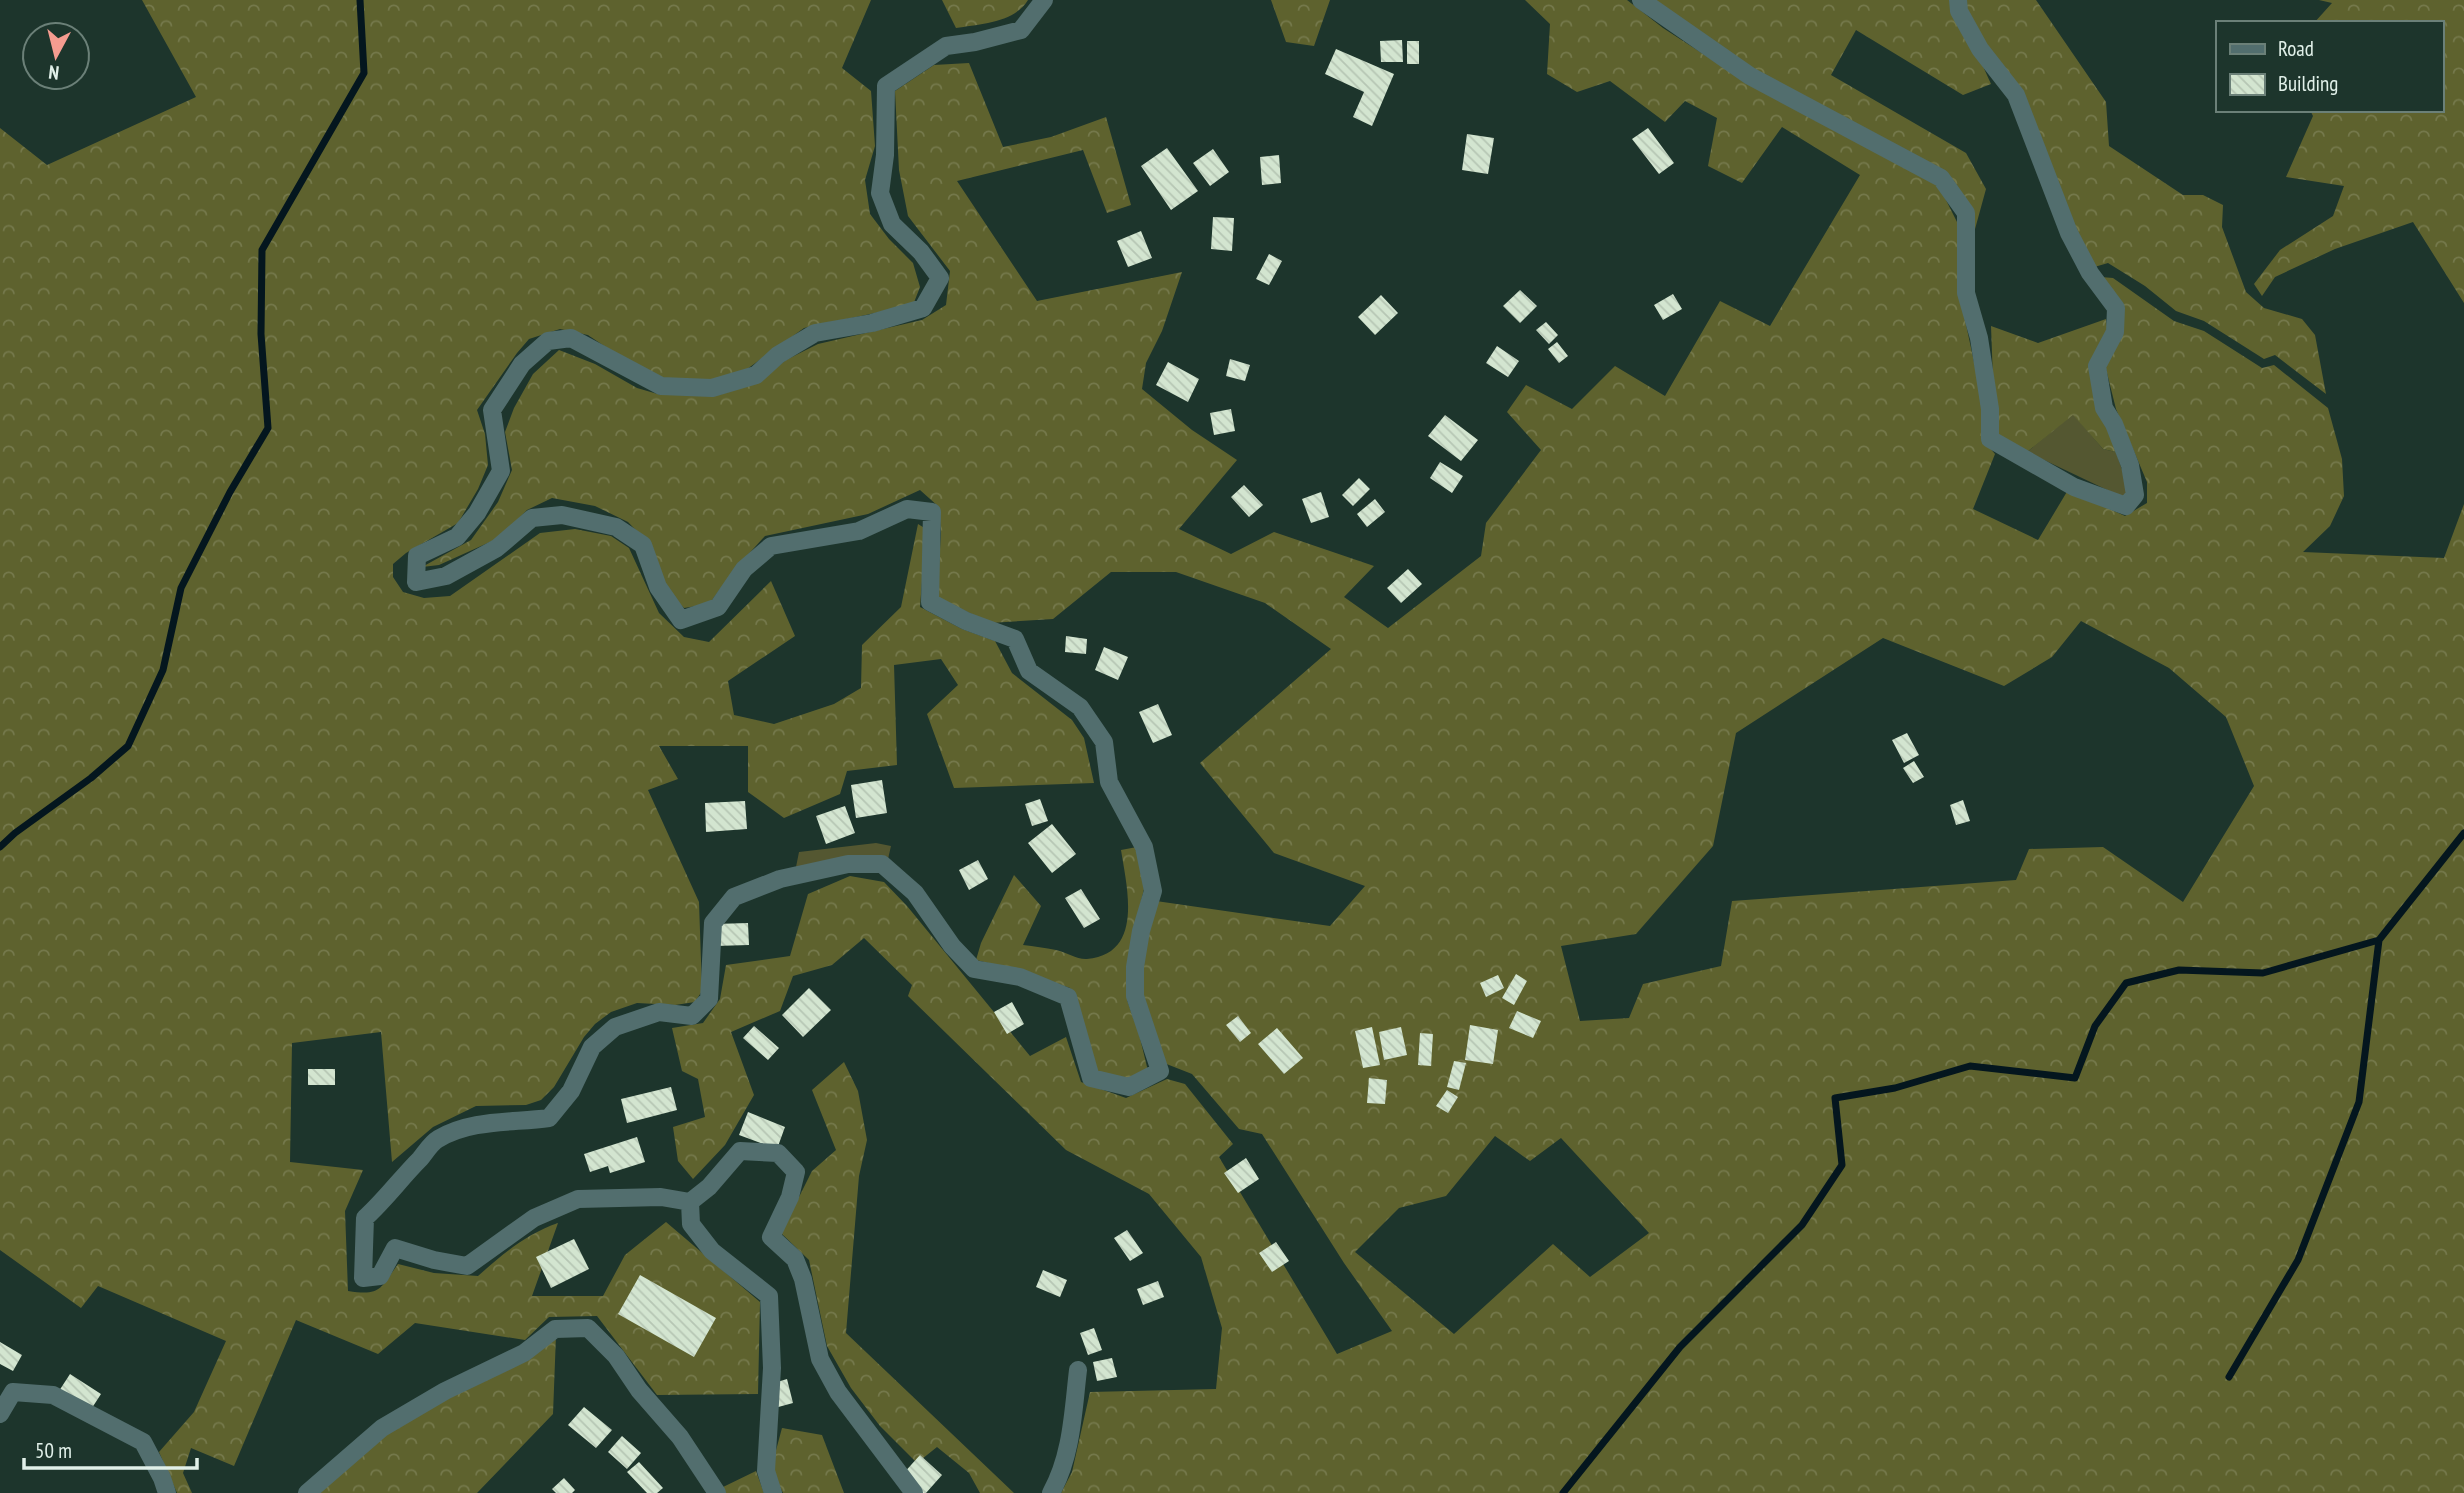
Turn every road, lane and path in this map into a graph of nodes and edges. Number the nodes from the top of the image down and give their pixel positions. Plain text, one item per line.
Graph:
1 (1044, 0) edge
2 (1641, 0) edge
3 (1958, 0) edge
4 (690, 1202) junction
5 (1078, 1370) dead end
6 (0, 1414) edge
7 (167, 1493) edge
8 (307, 1493) edge
9 (716, 1493) edge
10 (773, 1493) edge
11 (914, 1493) edge
12 (1051, 1493) edge

1 - 4 street
2 - 3 street
4 - 10 street
4 - 11 street
5 - 12 street
6 - 7 street
8 - 9 street

